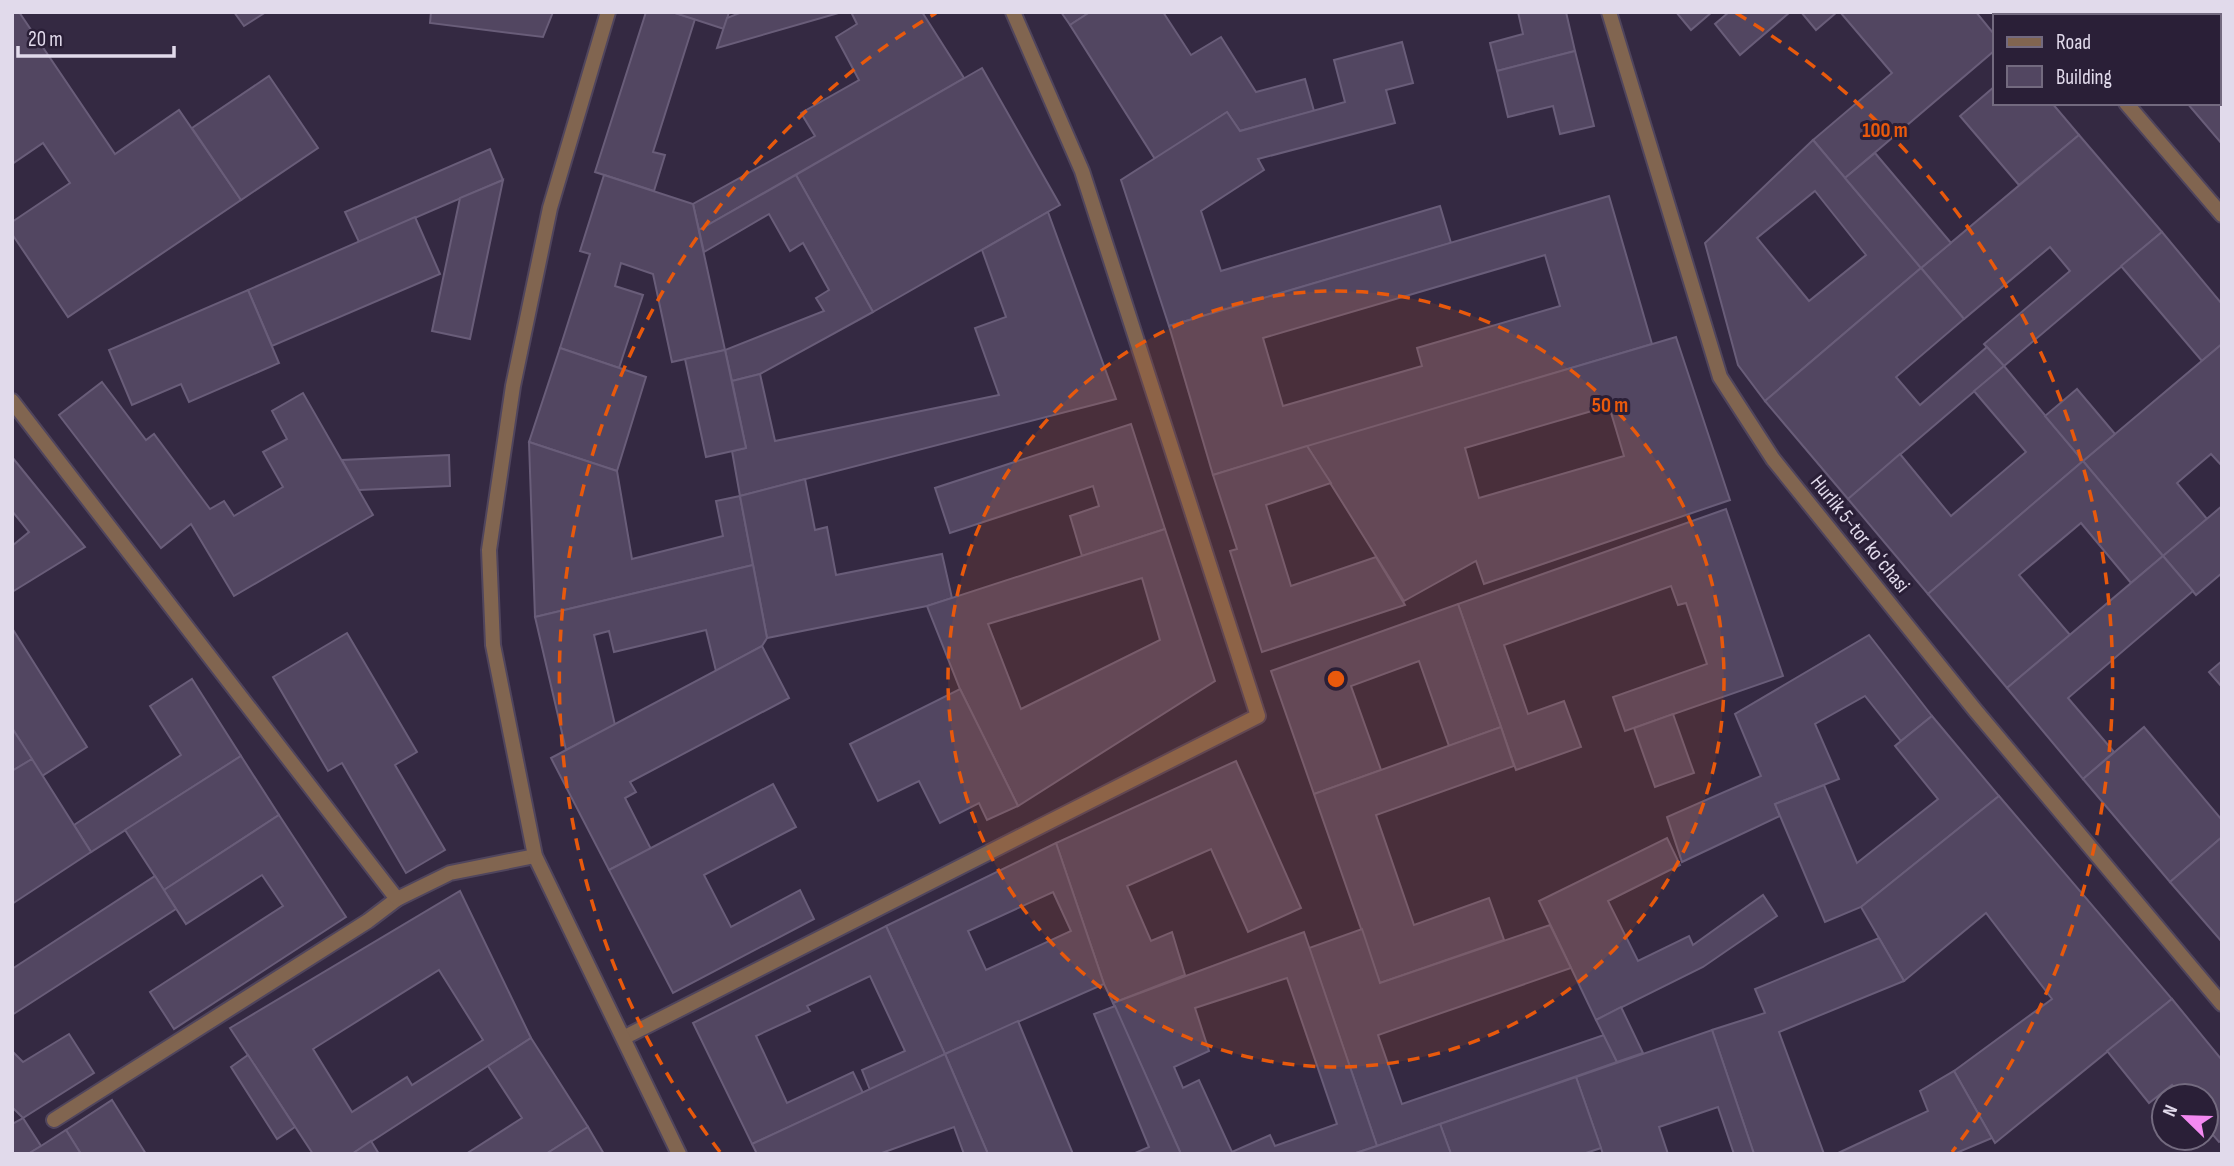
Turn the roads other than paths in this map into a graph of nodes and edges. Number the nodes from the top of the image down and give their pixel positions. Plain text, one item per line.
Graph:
1 (608, 12) edge
2 (1013, 12) edge
3 (1609, 12) edge
4 (2128, 105) edge
5 (2222, 215) edge
6 (12, 401) edge
7 (536, 856) junction
8 (397, 898) junction
9 (2222, 1004) edge
10 (625, 1037) junction
11 (54, 1121) dead end
12 (679, 1154) edge

1 - 7 street
2 - 10 street
3 - 9 street, Hurlik 5-tor koʻchasi
4 - 5 street
6 - 8 street
7 - 8 street
7 - 10 street
8 - 11 street
10 - 12 street

